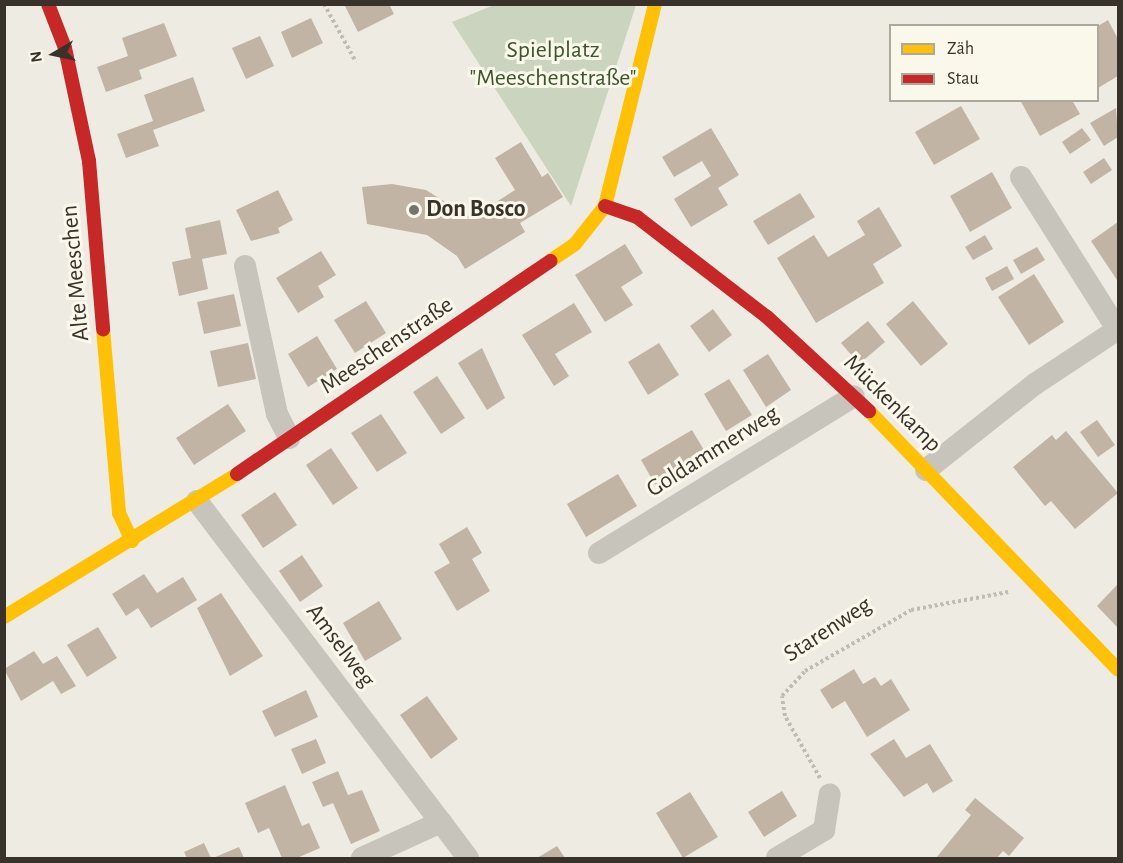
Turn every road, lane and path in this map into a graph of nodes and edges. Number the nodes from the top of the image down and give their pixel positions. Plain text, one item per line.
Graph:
1 (48, 4) edge
2 (324, 4) edge
3 (655, 4) edge
4 (356, 62) dead end
5 (1021, 177) dead end
6 (604, 206) junction
7 (245, 266) dead end
8 (1118, 329) edge
9 (855, 396) junction
10 (289, 438) junction
11 (926, 470) junction
12 (197, 501) junction
13 (132, 541) junction
14 (599, 554) dead end
15 (1029, 581) junction
16 (4, 617) edge
17 (1119, 670) edge
18 (830, 794) joint
19 (441, 822) junction
20 (362, 858) edge
21 (468, 858) edge
22 (777, 858) edge

1 - 13 street, Alte Meeschen
2 - 4 path
3 - 6 street, Meeschenstraße
5 - 8 street
6 - 9 street, Mückenkamp
6 - 10 street, Meeschenstraße
7 - 10 street
8 - 11 street
9 - 11 street, Mückenkamp
9 - 14 street, Goldammerweg
10 - 12 street, Meeschenstraße
11 - 15 street, Mückenkamp
12 - 13 street, Meeschenstraße
12 - 19 street, Amselweg
13 - 16 street, Meeschenstraße
15 - 17 street, Mückenkamp
15 - 18 path, Starenweg
18 - 22 street
19 - 20 street
19 - 21 street, Amselweg

